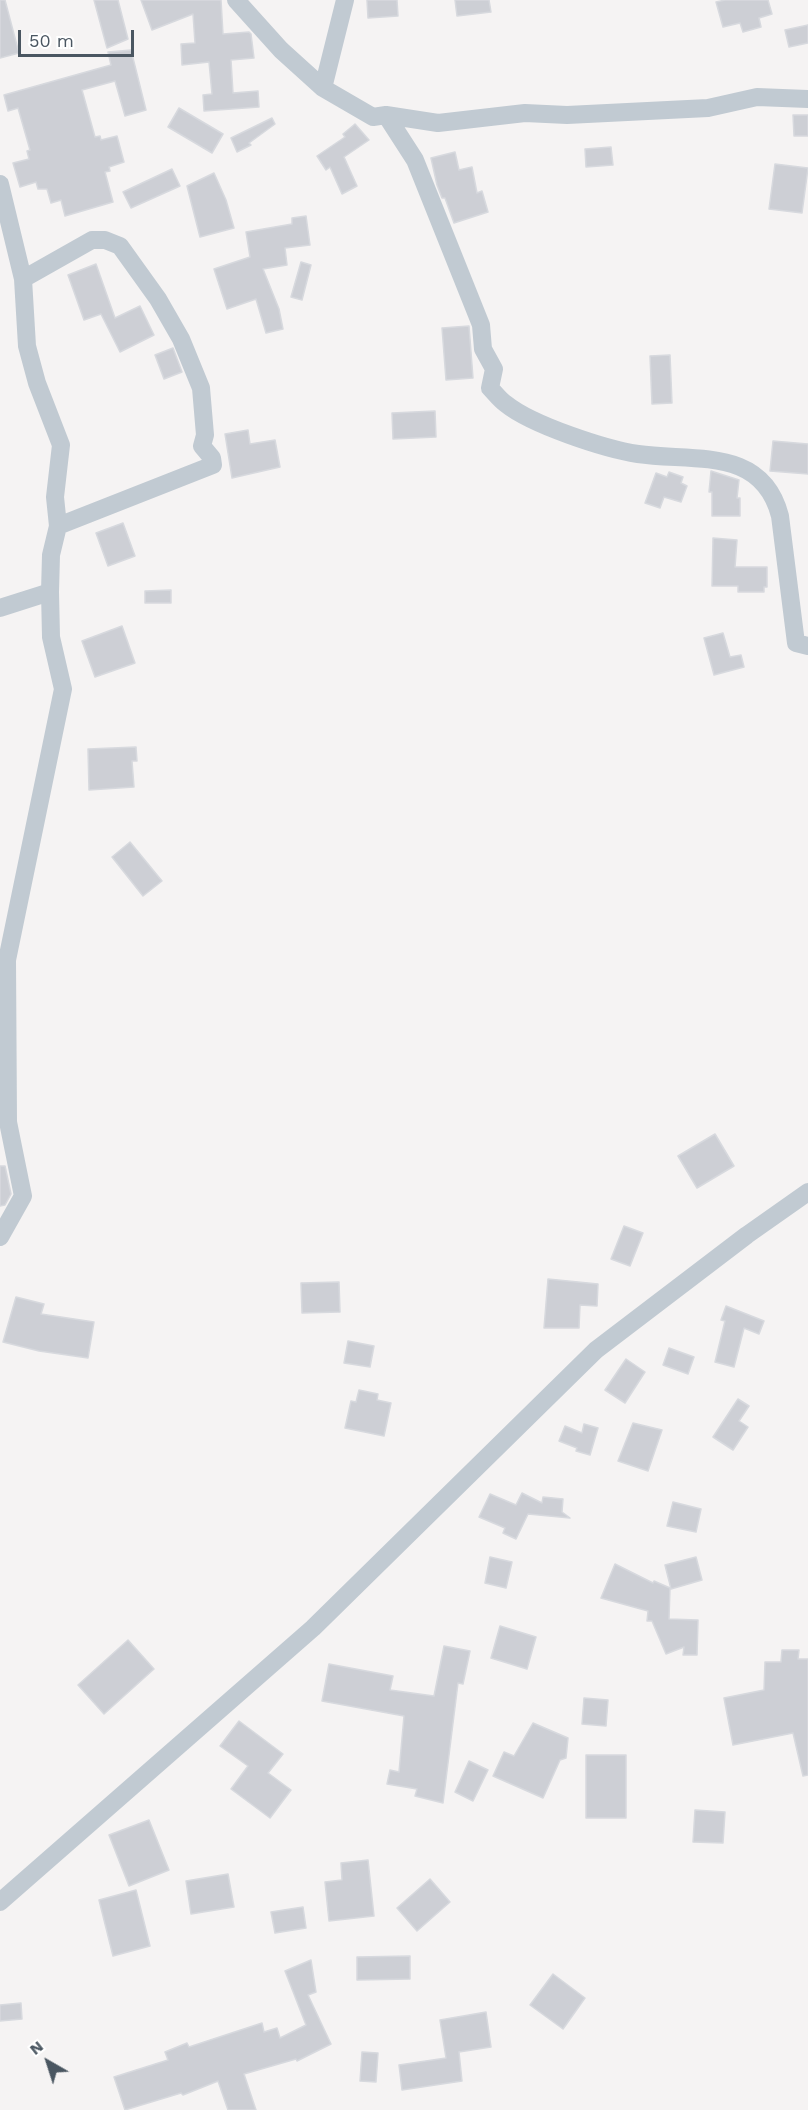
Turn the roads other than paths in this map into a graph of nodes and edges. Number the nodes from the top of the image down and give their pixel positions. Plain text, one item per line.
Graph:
1 (236, 0) edge
2 (345, 0) edge
3 (323, 88) junction
4 (808, 99) edge
5 (386, 115) junction
6 (0, 183) edge
7 (23, 279) junction
8 (58, 526) junction
9 (50, 592) junction
10 (0, 608) edge
11 (808, 645) edge
12 (808, 1192) edge
13 (0, 1237) edge
14 (0, 1902) edge

1 - 3 street
2 - 3 street
3 - 5 street
4 - 5 street
5 - 11 street
6 - 7 street
7 - 8 street
7 - 8 street
8 - 9 street
9 - 10 street
9 - 13 street
12 - 14 street

